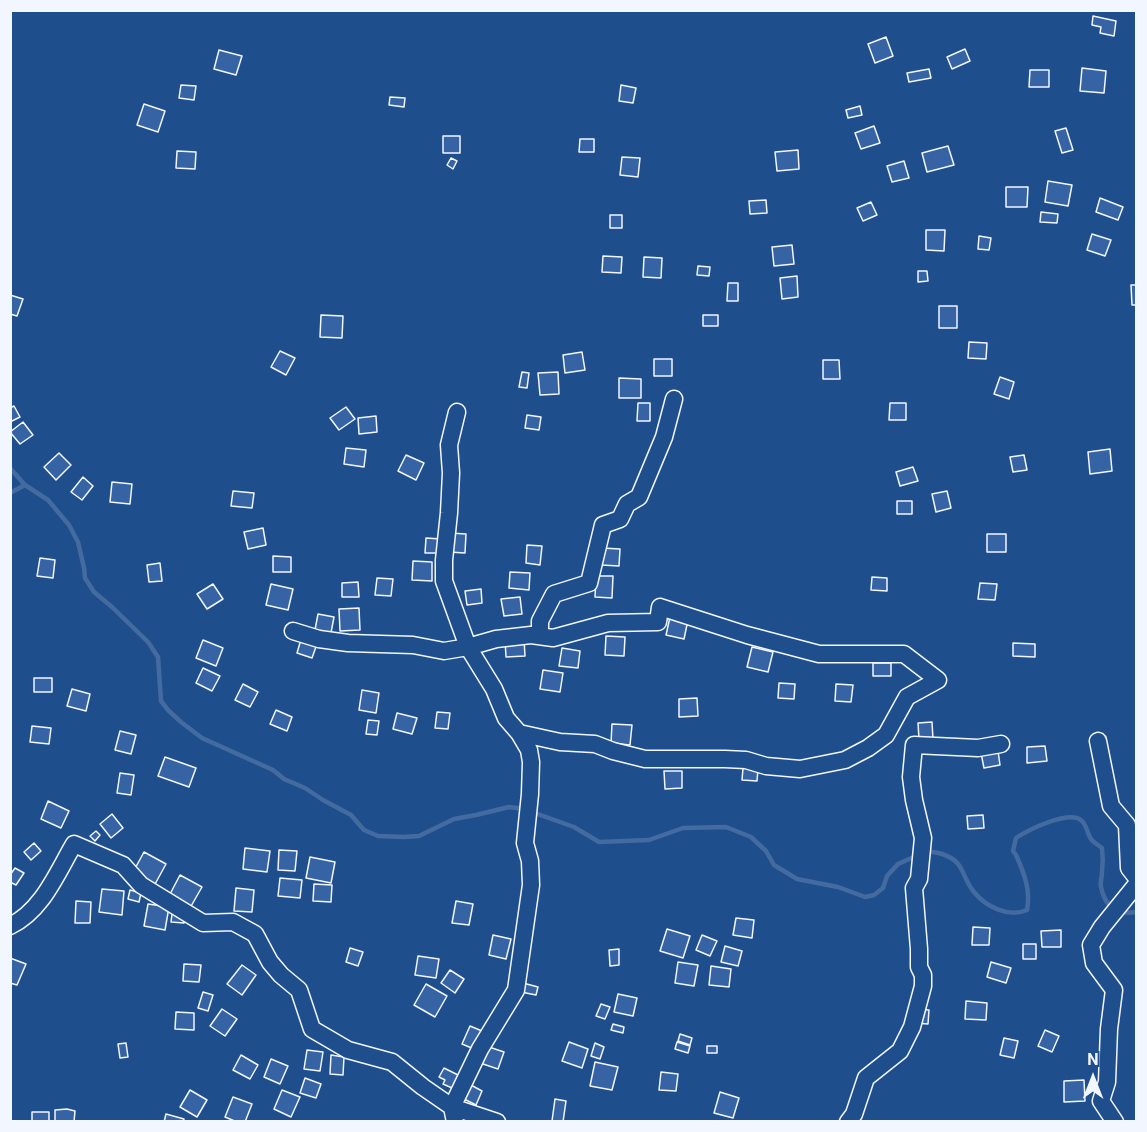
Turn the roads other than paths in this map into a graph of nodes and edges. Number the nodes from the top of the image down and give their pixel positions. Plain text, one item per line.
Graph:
1 (674, 399) dead end
2 (457, 412) dead end
3 (293, 631) dead end
4 (540, 636) junction
5 (468, 647) junction
6 (519, 734) junction
7 (886, 735) junction
8 (1098, 741) dead end
9 (1001, 744) dead end
10 (914, 745) junction
11 (1137, 877) edge
12 (1137, 885) edge
13 (10, 926) edge
14 (453, 1114) edge
15 (497, 1122) edge
16 (848, 1122) edge
17 (1115, 1122) edge

1 - 4 street
2 - 5 street
3 - 5 street
4 - 5 street
4 - 7 street
5 - 6 street
6 - 7 street
6 - 14 street
7 - 10 street
8 - 11 street
9 - 10 street
10 - 16 street
12 - 17 street
13 - 14 street
14 - 15 street

